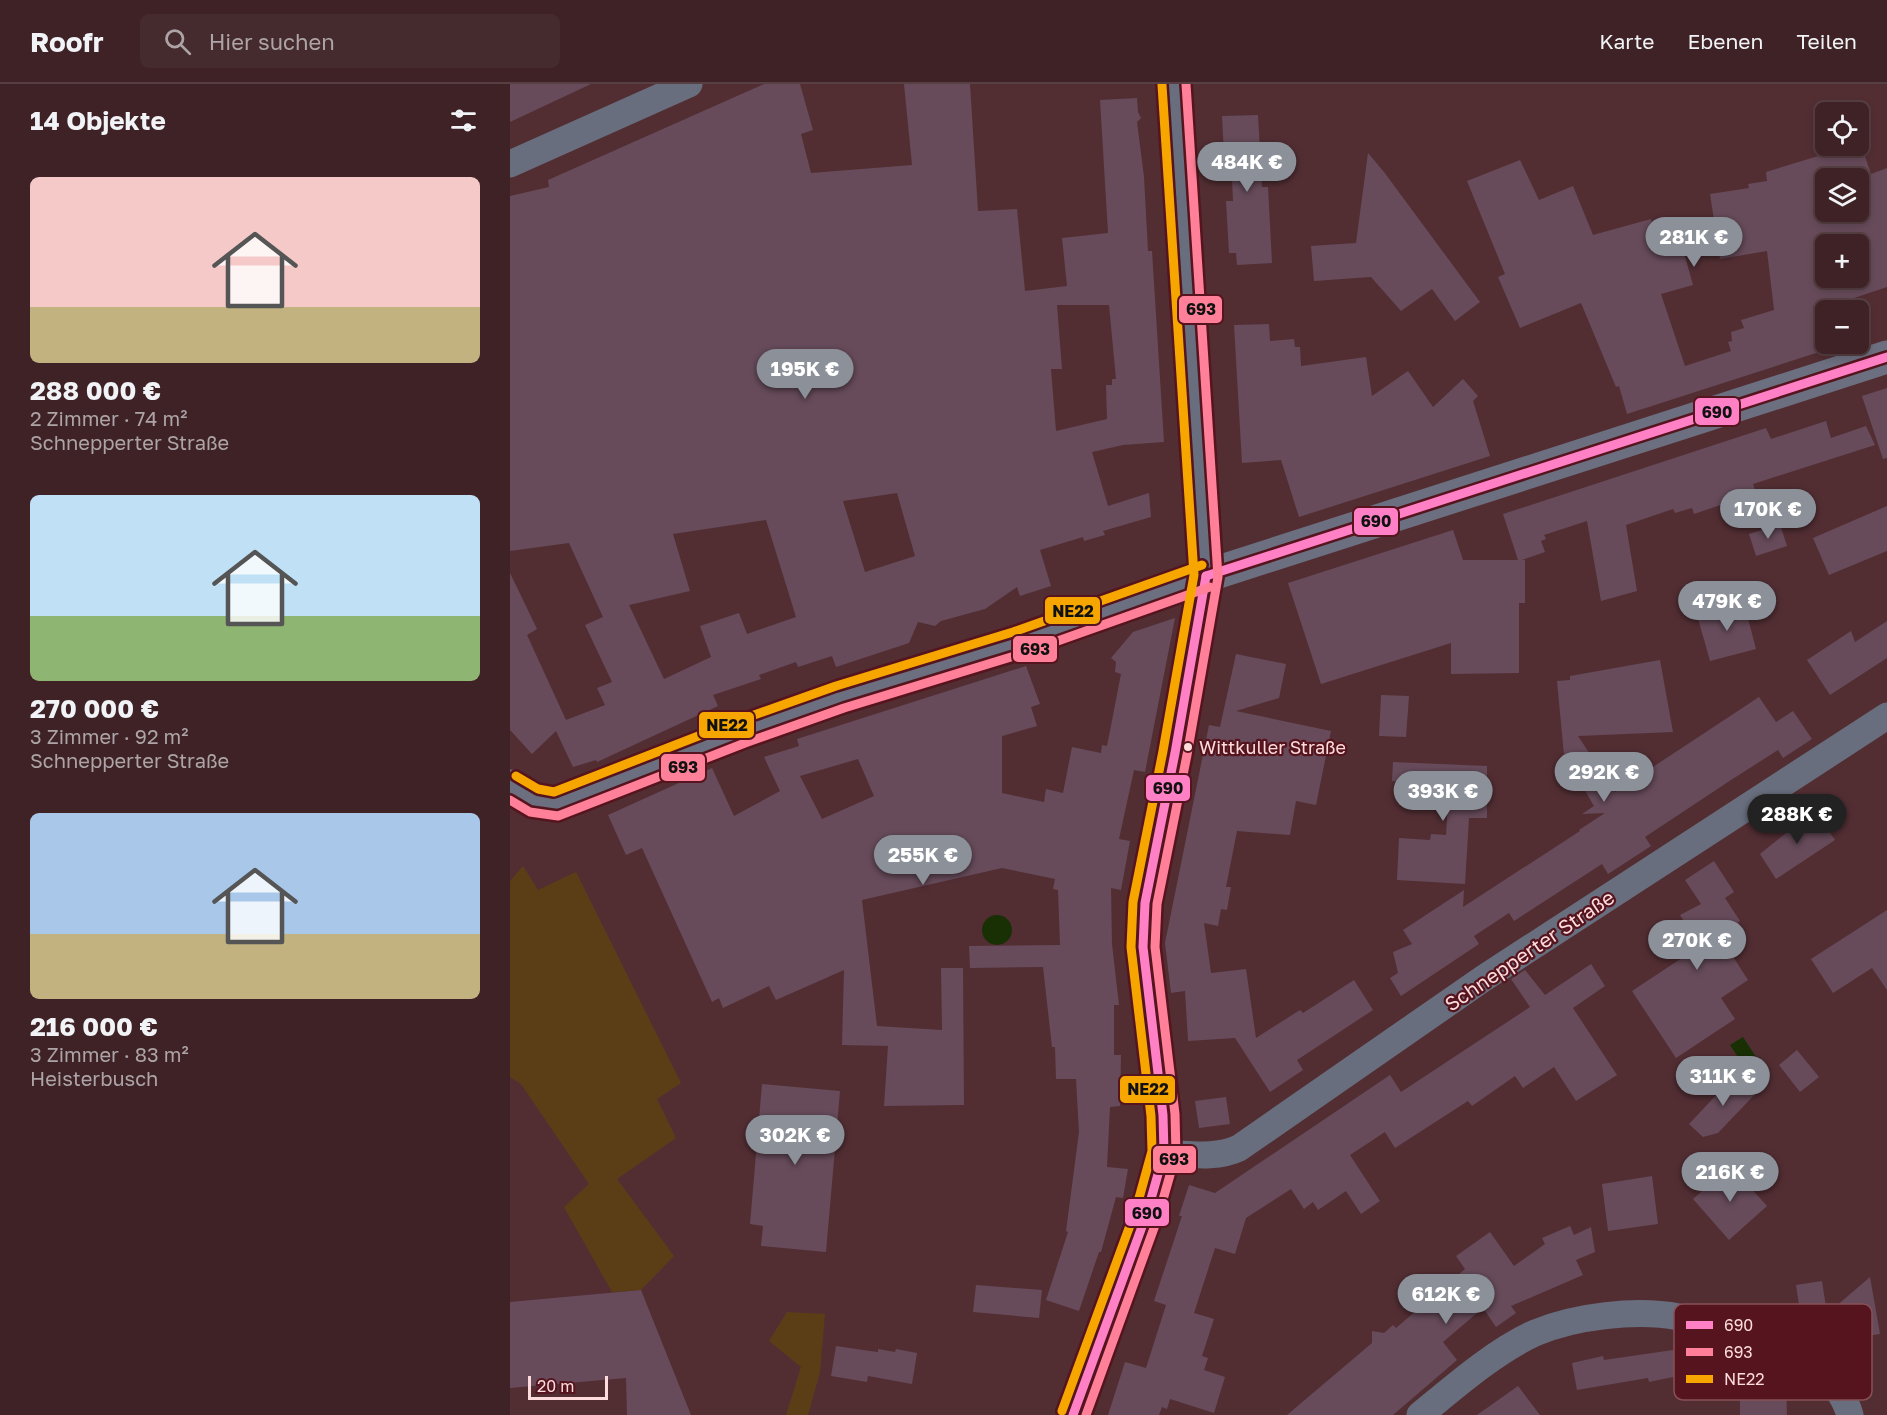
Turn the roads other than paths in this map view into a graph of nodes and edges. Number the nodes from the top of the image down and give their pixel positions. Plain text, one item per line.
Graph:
1 (689, 84) edge
2 (1174, 84) edge
3 (510, 164) edge
4 (1887, 357) edge
5 (1206, 576) junction
6 (1887, 716) edge
7 (510, 786) edge
8 (1164, 1153) junction
9 (1674, 1317) edge
10 (1845, 1400) edge
11 (1073, 1415) edge
12 (1420, 1415) edge
13 (1850, 1415) edge

1 - 3 street
2 - 5 street
4 - 5 main road
5 - 7 main road
5 - 8 main road
6 - 8 street, Schnepperter Straße
8 - 11 main road
9 - 12 street
10 - 13 street

